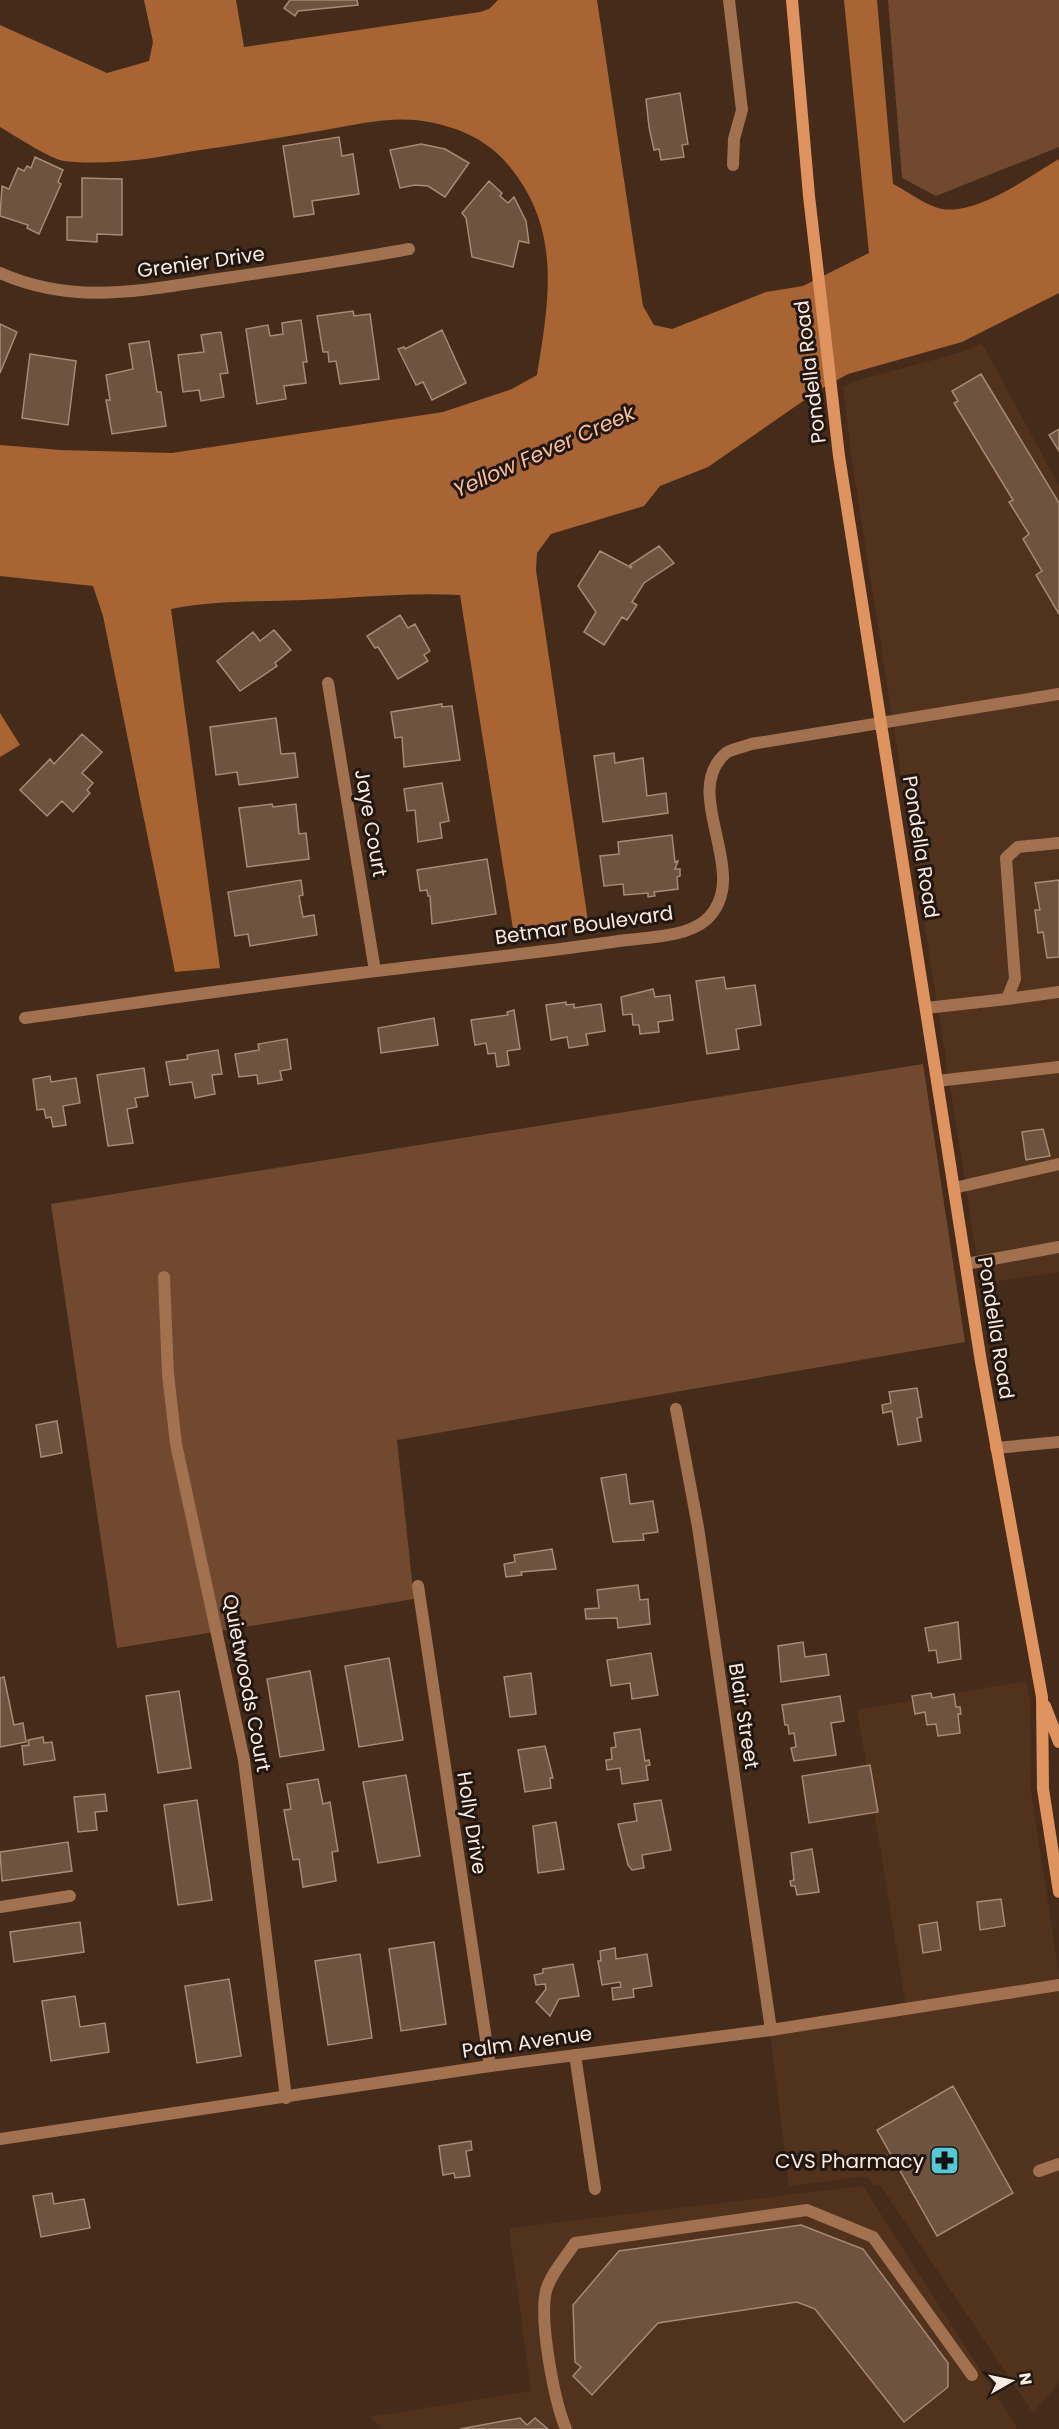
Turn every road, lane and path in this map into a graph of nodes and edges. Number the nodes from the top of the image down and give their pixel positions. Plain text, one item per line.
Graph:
1 (729, 0) edge
2 (792, 0) edge
3 (733, 165) dead end
4 (409, 249) dead end
5 (0, 273) edge
6 (328, 683) dead end
7 (1059, 694) edge
8 (882, 723) junction
9 (1059, 843) edge
10 (375, 970) junction
11 (1059, 992) edge
12 (1006, 999) junction
13 (926, 1008) junction
14 (25, 1018) dead end
15 (1059, 1067) edge
16 (937, 1081) junction
17 (1059, 1164) edge
18 (954, 1188) junction
19 (1059, 1247) edge
20 (966, 1264) junction
21 (164, 1276) dead end
22 (676, 1409) dead end
23 (1059, 1442) edge
24 (996, 1448) junction
25 (418, 1586) dead end
26 (1042, 1697) junction
27 (1054, 1716) edge
28 (1059, 1742) edge
29 (1059, 1892) edge
30 (70, 1896) dead end
31 (0, 1907) edge
32 (1059, 1985) edge
33 (771, 2030) junction
34 (574, 2055) junction
35 (490, 2066) junction
36 (286, 2098) junction
37 (0, 2139) edge
38 (1059, 2164) edge
39 (1039, 2171) dead end
40 (595, 2189) dead end
41 (972, 2375) dead end
42 (566, 2429) edge

1 - 3 street
2 - 8 main road, Pondella Road
4 - 5 street, Grenier Drive
6 - 10 street, Jaye Court
7 - 8 street, Betmar Boulevard
8 - 10 street, Betmar Boulevard
8 - 13 main road, Pondella Road
9 - 12 street
10 - 14 street, Betmar Boulevard
11 - 12 street
12 - 13 street
13 - 16 main road, Pondella Road
15 - 16 street
16 - 18 main road, Pondella Road
17 - 18 street
18 - 20 main road, Pondella Road
19 - 20 street
20 - 24 main road, Pondella Road
21 - 36 street, Quietwoods Court
22 - 33 street, Blair Street
23 - 24 street
24 - 26 main road, Pondella Road
25 - 35 street, Holly Drive
26 - 27 main road, Pondella Road
26 - 29 main road, Pondella Road
27 - 28 main road, Pondella Road
30 - 31 street
32 - 33 street, Palm Avenue
33 - 34 street, Palm Avenue
34 - 35 street, Palm Avenue
34 - 40 street
35 - 36 street, Palm Avenue
36 - 37 street, Palm Avenue
38 - 39 street
41 - 42 street

